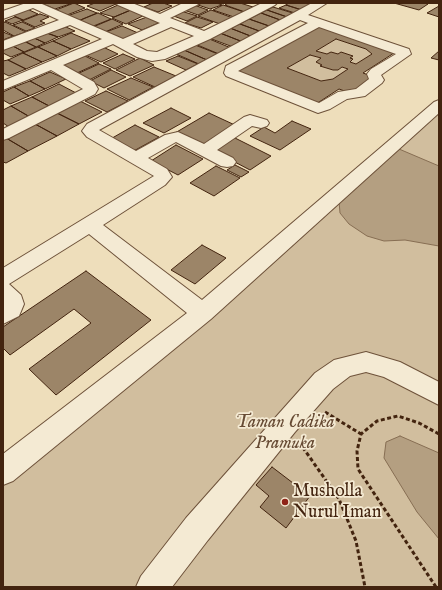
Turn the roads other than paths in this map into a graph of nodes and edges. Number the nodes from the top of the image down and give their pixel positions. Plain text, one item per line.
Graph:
1 (122, 3) edge
2 (193, 3) edge
3 (271, 3) edge
4 (321, 3) edge
5 (34, 4) edge
6 (3, 15) edge
7 (298, 15) junction
8 (160, 18) junction
9 (71, 20) junction
10 (172, 22) junction
11 (319, 22) junction
12 (205, 36) junction
13 (117, 42) junction
14 (3, 46) edge
15 (52, 65) junction
16 (3, 86) edge
17 (439, 105) edge
18 (262, 124) dead end
19 (3, 135) edge
20 (205, 151) junction
21 (135, 159) junction
22 (227, 162) dead end
23 (90, 225) junction
24 (3, 278) edge
25 (3, 290) edge
26 (203, 313) junction
27 (3, 316) edge
28 (439, 394) edge
29 (3, 471) edge
30 (152, 587) edge

1 - 8 street
2 - 8 street
3 - 12 street
4 - 7 street
5 - 6 street
5 - 9 street
7 - 11 street
7 - 21 street
8 - 10 street
9 - 13 street
9 - 14 street
10 - 12 street
10 - 13 street
11 - 11 street
12 - 13 street
13 - 15 street
15 - 16 street
15 - 19 street
17 - 26 street
18 - 20 street
20 - 21 street
20 - 22 street
21 - 23 street
23 - 24 street
23 - 26 street
25 - 27 street
26 - 29 street
28 - 30 street

